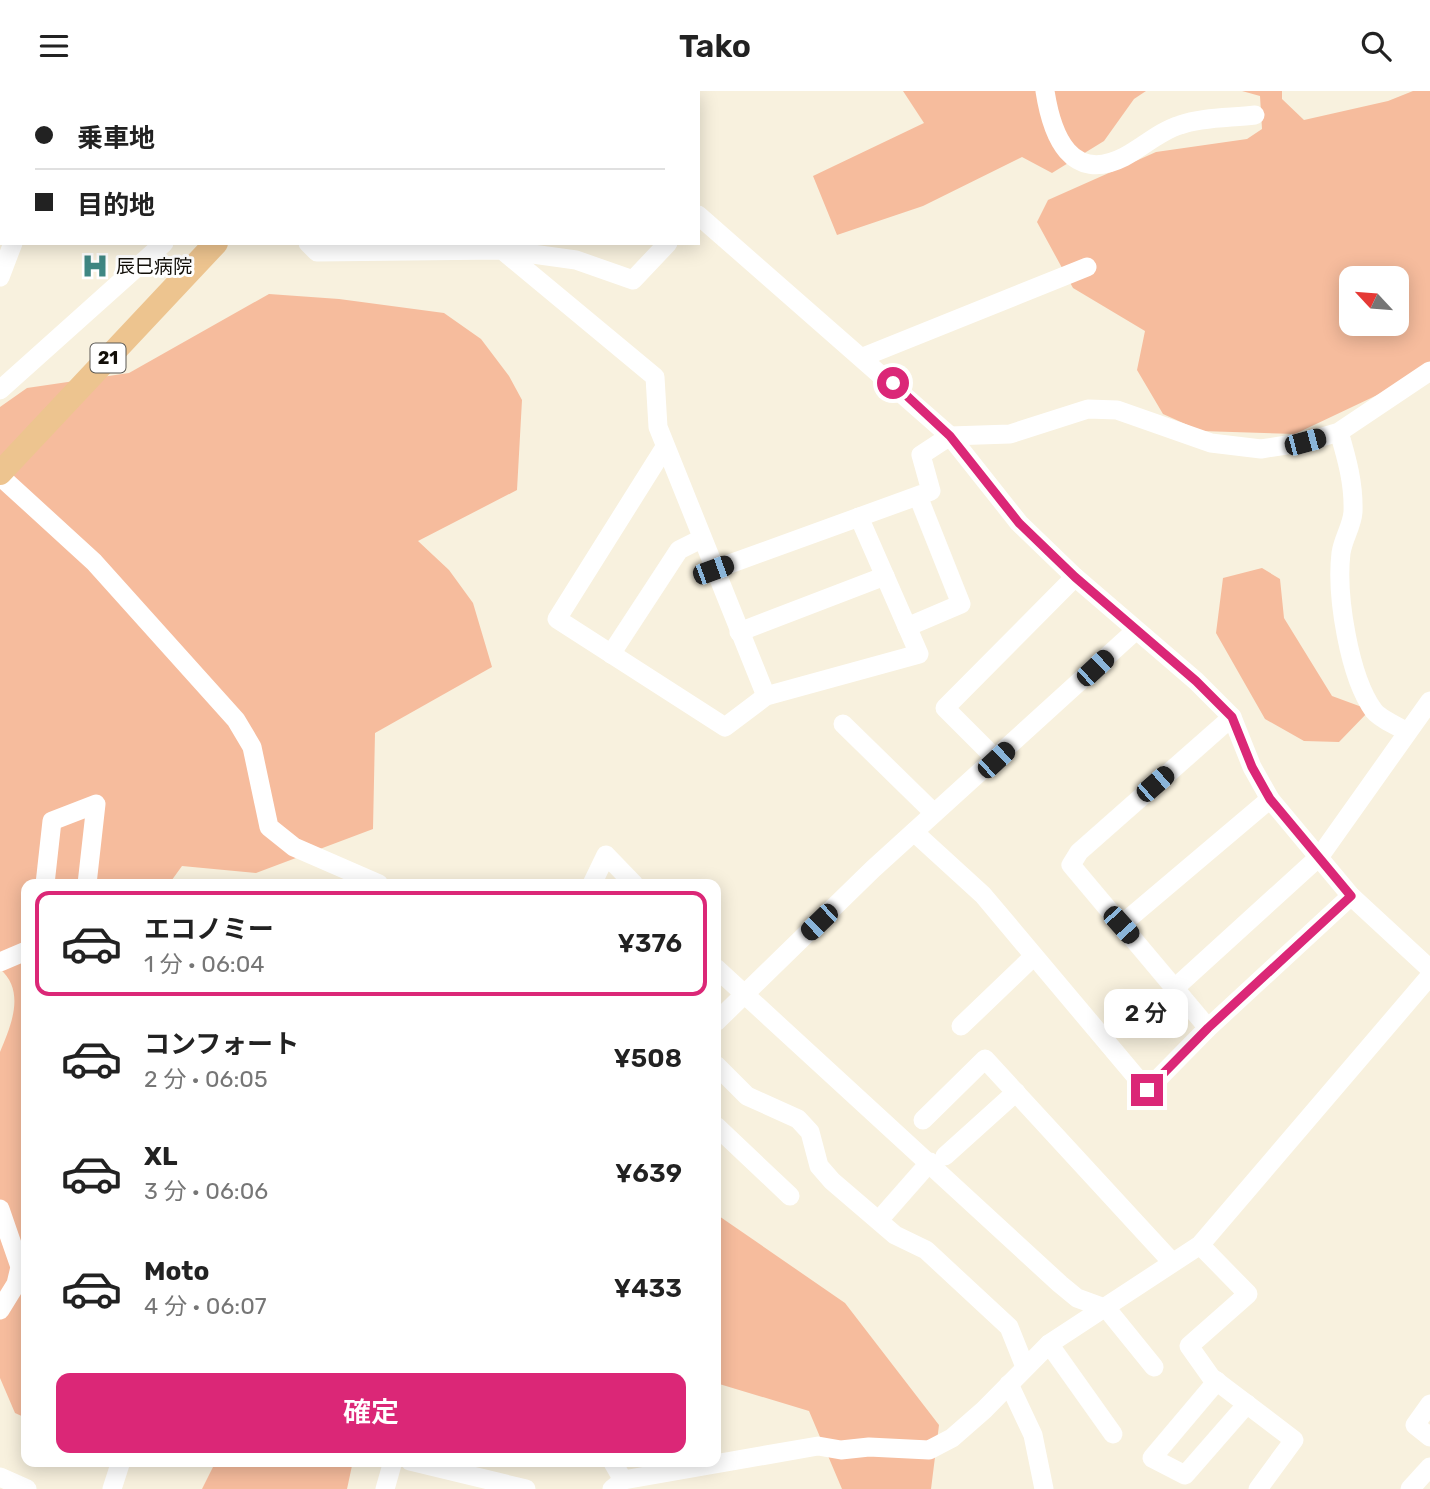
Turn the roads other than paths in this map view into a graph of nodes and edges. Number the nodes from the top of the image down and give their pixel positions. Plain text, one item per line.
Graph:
1 (1045, 91) edge
2 (1255, 115) dead end
3 (700, 217) edge
4 (12, 245) edge
5 (162, 245) edge
6 (214, 245) edge
7 (310, 245) edge
8 (666, 245) edge
9 (449, 247) edge
10 (502, 250) junction
11 (1087, 267) dead end
12 (0, 277) edge
13 (863, 357) junction
14 (1430, 371) edge
15 (0, 390) edge
16 (1339, 432) junction
17 (950, 436) junction
18 (665, 447) junction
19 (0, 475) edge
20 (918, 496) junction
21 (859, 517) junction
22 (701, 539) junction
23 (713, 570) junction
24 (885, 576) junction
25 (1075, 577) junction
26 (907, 627) junction
27 (1135, 631) junction
28 (739, 632) junction
29 (611, 654) junction
30 (766, 696) junction
31 (1430, 701) edge
32 (1232, 717) junction
33 (843, 724) dead end
34 (1405, 731) junction
35 (996, 760) junction
36 (1270, 799) junction
37 (934, 813) junction
38 (914, 832) junction
39 (1320, 856) junction
40 (45, 879) edge
41 (88, 879) edge
42 (368, 879) edge
43 (594, 879) edge
44 (629, 879) edge
45 (1351, 896) junction
46 (1121, 925) junction
47 (21, 953) edge
48 (1034, 956) junction
49 (0, 962) edge
50 (1430, 969) edge
51 (721, 972) edge
52 (1430, 976) edge
53 (1176, 987) junction
54 (745, 994) junction
55 (721, 1018) edge
56 (961, 1026) dead end
57 (1208, 1028) junction
58 (721, 1070) edge
59 (1016, 1091) junction
60 (923, 1120) dead end
61 (721, 1131) edge
62 (937, 1159) junction
63 (790, 1196) dead end
64 (0, 1209) edge
65 (879, 1220) junction
66 (1200, 1245) junction
67 (1171, 1261) junction
68 (8, 1281) edge
69 (1107, 1309) junction
70 (0, 1310) edge
71 (1049, 1344) junction
72 (1025, 1367) junction
73 (1154, 1367) dead end
74 (1217, 1381) junction
75 (1009, 1384) junction
76 (1247, 1404) junction
77 (1430, 1404) edge
78 (1422, 1431) edge
79 (1113, 1434) dead end
80 (721, 1465) edge
81 (119, 1467) edge
82 (391, 1467) edge
83 (435, 1467) edge
84 (709, 1467) edge
85 (1430, 1467) edge
86 (0, 1476) edge
87 (617, 1484) edge
88 (27, 1489) edge
89 (112, 1489) edge
90 (385, 1489) edge
91 (526, 1489) edge
92 (1044, 1489) edge
93 (1258, 1489) edge
94 (1410, 1489) edge

1 - 2 street
3 - 13 street
4 - 12 street
5 - 15 street
6 - 19 main road, 21
7 - 9 street
8 - 10 street
9 - 10 street
10 - 18 street
11 - 13 street
13 - 17 street
14 - 16 street
16 - 17 street
16 - 34 street
17 - 20 street
17 - 25 street
18 - 22 street
18 - 29 street
19 - 42 street
20 - 21 street
20 - 26 street
21 - 23 street
21 - 24 street
22 - 23 street
22 - 29 street
23 - 28 street
24 - 26 street
24 - 28 street
25 - 27 street
25 - 35 street
26 - 30 street
27 - 32 street
27 - 35 street
28 - 30 street
29 - 30 street
31 - 34 street
32 - 36 street
32 - 46 street
33 - 37 street
34 - 39 street
35 - 37 street
36 - 39 street
36 - 46 street
37 - 38 street
38 - 48 street
38 - 54 street
39 - 45 street
39 - 53 street
40 - 41 street
43 - 44 street
45 - 50 street
45 - 57 street
46 - 53 street
47 - 49 street
48 - 56 street
48 - 57 street
51 - 54 street
52 - 66 street
53 - 57 street
54 - 55 street
54 - 62 street
58 - 65 street
59 - 60 street
59 - 62 street
59 - 67 street
61 - 63 street
62 - 65 street
62 - 69 street
64 - 68 street
65 - 72 street
66 - 67 street
66 - 74 street
67 - 69 street
68 - 70 street
69 - 71 street
69 - 73 street
71 - 72 street
71 - 79 street
72 - 75 street
74 - 76 street
74 - 76 street
75 - 80 street
75 - 92 street
76 - 93 street
77 - 78 street
81 - 89 street
82 - 90 street
83 - 91 street
84 - 87 street
85 - 94 street
86 - 88 street

